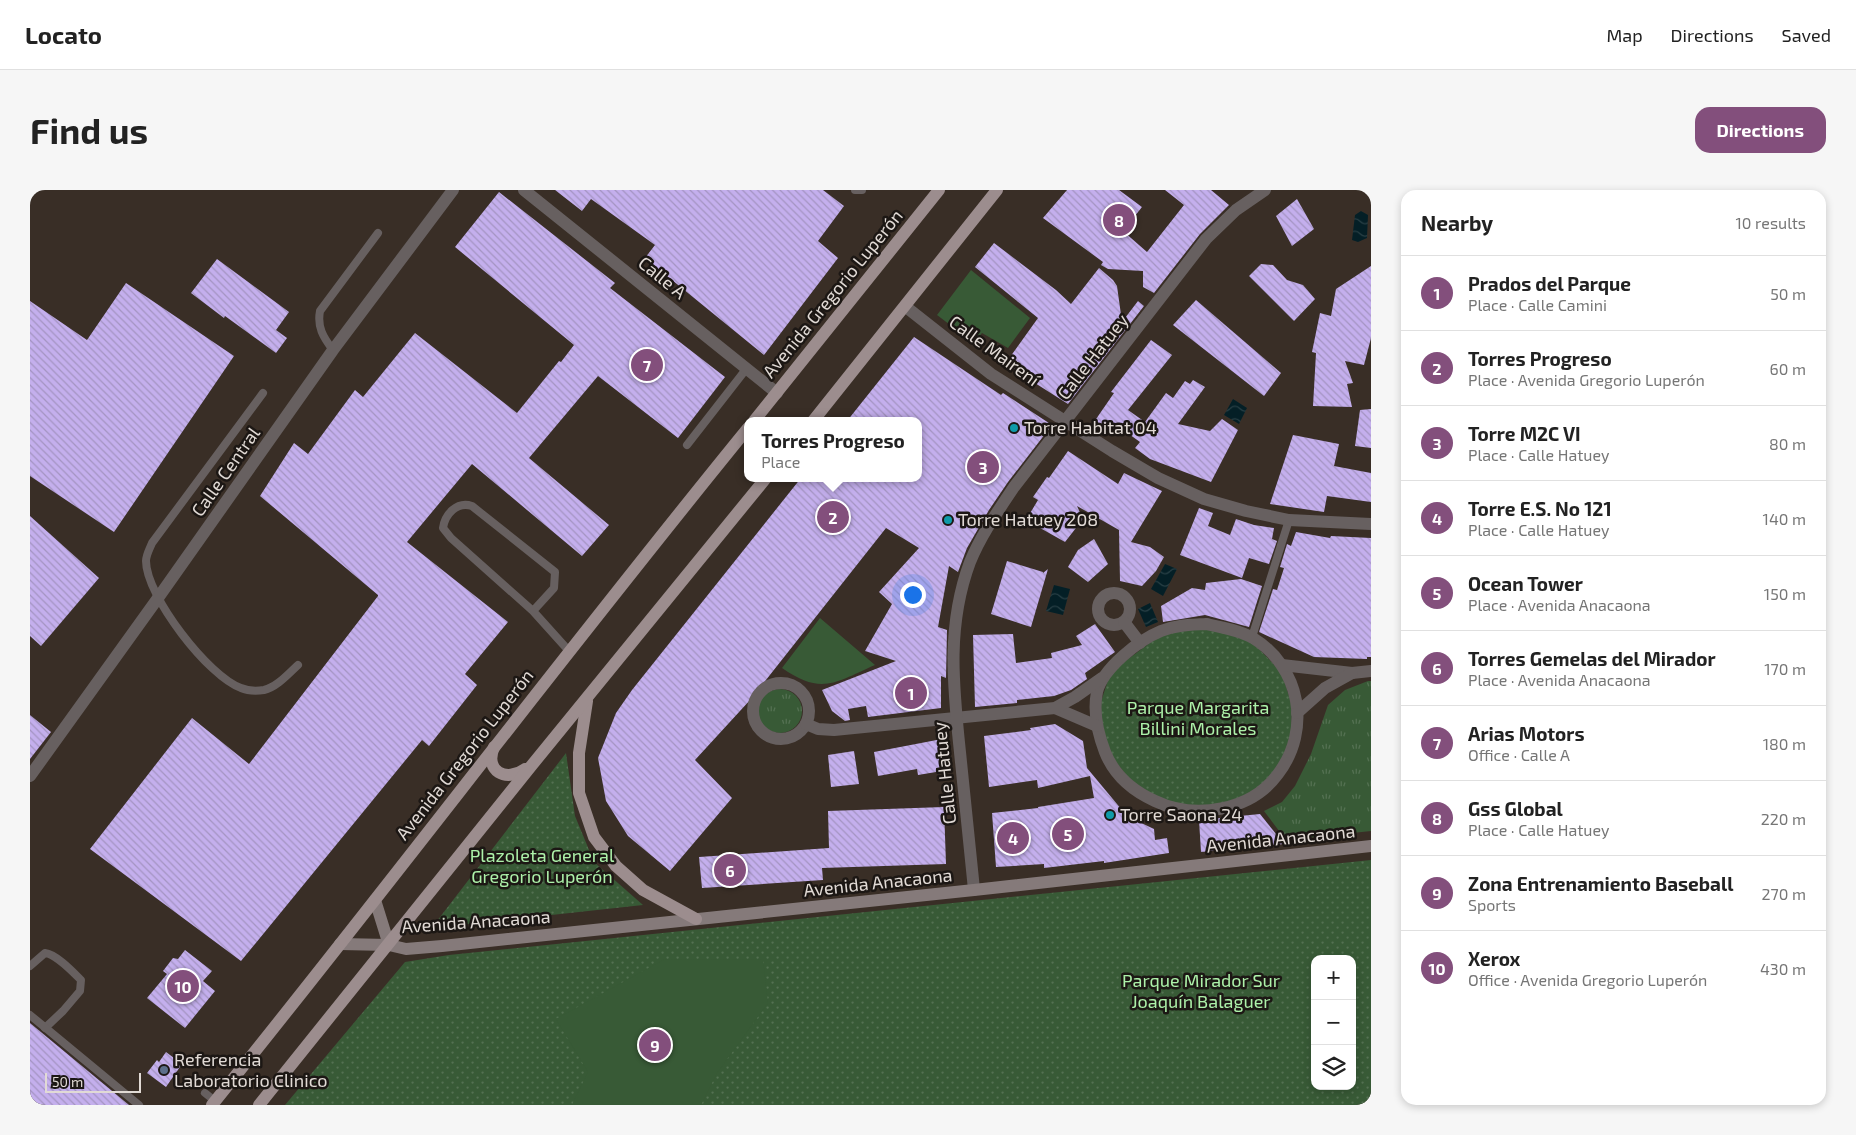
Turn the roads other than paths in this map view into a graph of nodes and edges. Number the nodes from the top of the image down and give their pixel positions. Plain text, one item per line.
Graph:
1 (453, 190) edge
2 (524, 190) edge
3 (855, 190) edge
4 (862, 190) edge
5 (939, 190) edge
6 (997, 190) edge
7 (1265, 190) edge
8 (378, 233) dead end
9 (906, 307) junction
10 (333, 350) junction
11 (747, 368) junction
12 (263, 393) dead end
13 (777, 393) junction
14 (757, 417) edge
15 (816, 417) edge
16 (1066, 421) junction
17 (744, 433) edge
18 (687, 445) dead end
19 (763, 482) edge
20 (1289, 520) junction
21 (1371, 524) edge
22 (158, 598) junction
23 (533, 611) junction
24 (1124, 622) dead end
25 (1252, 638) junction
26 (1140, 643) junction
27 (569, 651) junction
28 (298, 665) dead end
29 (1282, 665) junction
30 (1371, 671) edge
31 (1352, 673) junction
32 (1104, 677) junction
33 (587, 699) junction
34 (1055, 708) junction
35 (1297, 713) junction
36 (956, 719) junction
37 (806, 724) junction
38 (1097, 726) junction
39 (496, 743) junction
40 (532, 764) junction
41 (30, 776) edge
42 (1371, 846) edge
43 (974, 890) junction
44 (375, 900) junction
45 (696, 919) junction
46 (340, 944) junction
47 (389, 945) junction
48 (30, 966) edge
49 (30, 1015) edge
50 (45, 1028) junction
51 (205, 1093) dead end
52 (214, 1103) edge
53 (139, 1105) edge
54 (259, 1105) edge

1 - 10 street, Calle Central
2 - 11 street, Calle A
3 - 4 lane
5 - 13 main road, Avenida Gregorio Luperón
6 - 9 main road
7 - 16 street, Calle Hatuey
8 - 10 lane
9 - 15 main road
9 - 16 street, Calle Mairení
10 - 22 street, Calle Central
11 - 13 street, Calle A
11 - 18 lane
12 - 22 lane
13 - 14 main road, Avenida Gregorio Luperón
16 - 20 street, Calle Mairení
16 - 36 street, Calle Hatuey
17 - 27 main road, Avenida Gregorio Luperón
19 - 33 main road
20 - 21 street, Calle Mairení
20 - 25 lane
22 - 28 lane
22 - 41 street, Calle Central
23 - 23 lane
23 - 27 lane
24 - 26 street
25 - 26 street
25 - 29 street
26 - 32 street
27 - 39 main road, Avenida Gregorio Luperón
29 - 31 street
29 - 35 street
30 - 31 street
31 - 35 street
32 - 34 street
32 - 38 street
33 - 40 main road
33 - 45 main road
34 - 36 street
34 - 38 street
35 - 38 street
36 - 37 street
36 - 43 street, Calle Hatuey
37 - 37 street
39 - 40 main road
39 - 44 main road, Avenida Gregorio Luperón
40 - 47 main road
42 - 43 main road, Avenida Anacaona
43 - 45 main road, Avenida Anacaona
44 - 46 main road, Avenida Gregorio Luperón
44 - 47 main road, Avenida Anacaona
45 - 47 main road, Avenida Anacaona
46 - 47 main road, Avenida Anacaona
46 - 52 main road, Avenida Gregorio Luperón
47 - 54 main road
48 - 50 lane
49 - 50 lane
50 - 53 lane
51 - 52 lane

